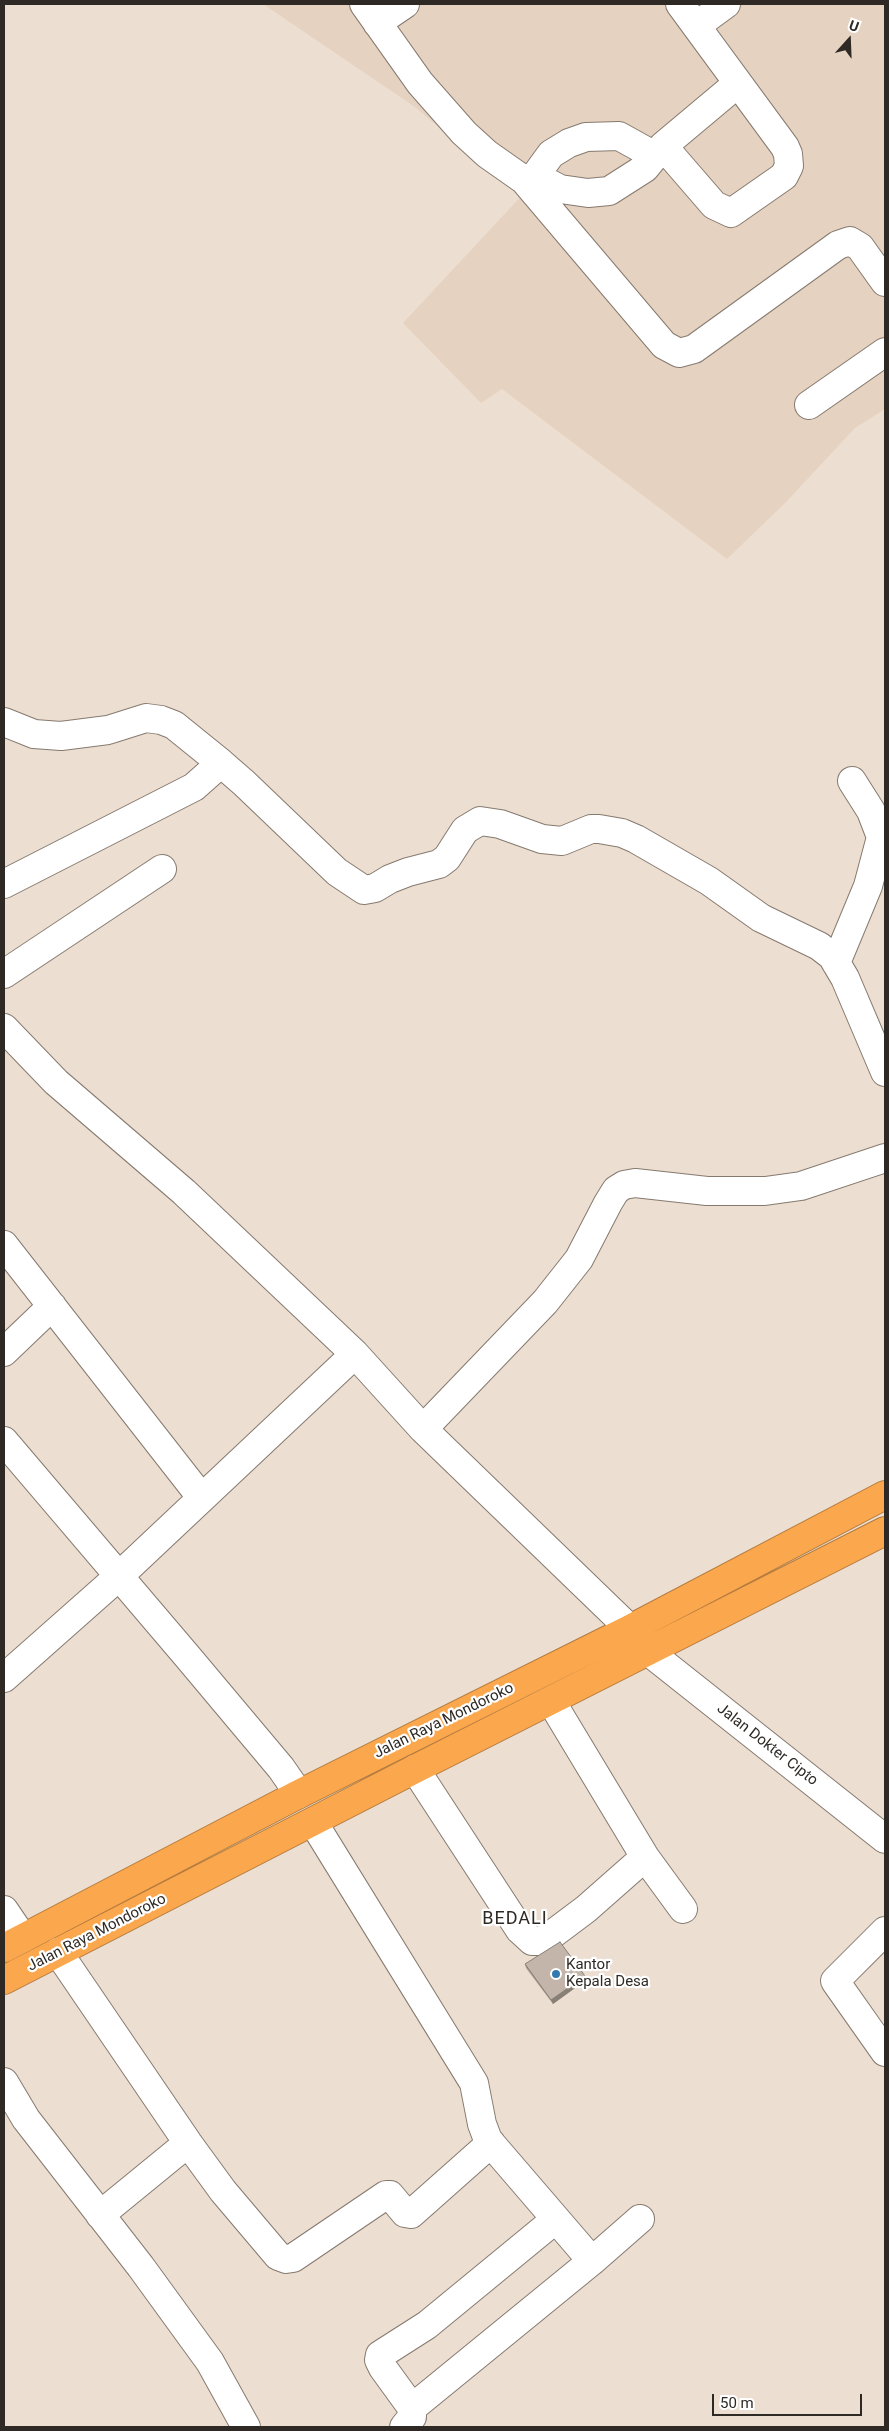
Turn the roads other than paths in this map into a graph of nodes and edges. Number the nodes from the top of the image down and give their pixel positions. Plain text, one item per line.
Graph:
1 (406, 4) edge
2 (680, 4) edge
3 (726, 4) edge
4 (370, 13) edge
5 (696, 26) junction
6 (737, 84) junction
7 (659, 151) junction
8 (529, 178) junction
9 (885, 282) edge
10 (885, 352) edge
11 (809, 405) dead end
12 (4, 722) edge
13 (221, 763) junction
14 (852, 780) dead end
15 (162, 869) dead end
16 (4, 884) edge
17 (840, 971) junction
18 (4, 974) edge
19 (4, 1028) edge
20 (885, 1072) edge
21 (885, 1158) edge
22 (4, 1245) edge
23 (52, 1306) junction
24 (4, 1352) edge
25 (355, 1354) junction
26 (423, 1429) junction
27 (4, 1441) edge
28 (885, 1495) edge
29 (202, 1496) junction
30 (885, 1531) edge
31 (118, 1577) junction
32 (630, 1629) junction
33 (649, 1652) junction
34 (4, 1678) edge
35 (551, 1701) junction
36 (415, 1769) junction
37 (299, 1794) junction
38 (313, 1822) junction
39 (885, 1839) edge
40 (645, 1857) junction
41 (110, 1892) junction
42 (683, 1909) dead end
43 (4, 1910) edge
44 (125, 1919) junction
45 (885, 1931) edge
46 (13, 1943) edge
47 (58, 1952) junction
48 (4, 1980) edge
49 (885, 2052) edge
50 (4, 2082) edge
51 (188, 2143) junction
52 (491, 2143) junction
53 (100, 2215) junction
54 (556, 2219) junction
55 (640, 2219) dead end
56 (592, 2261) junction
57 (408, 2418) edge
58 (246, 2427) edge

1 - 4 street
2 - 5 street
3 - 5 street
4 - 8 street
5 - 6 street
6 - 7 street
6 - 7 street
7 - 8 street
7 - 8 street
8 - 9 street
10 - 11 street
12 - 13 street
13 - 16 street
13 - 17 street
14 - 17 street
15 - 18 street
17 - 20 street
19 - 25 street
21 - 26 street
22 - 23 street
23 - 24 street
23 - 29 street
25 - 26 street
25 - 29 street
26 - 32 street
27 - 31 street
28 - 32 highway, Jalan Raya Mondoroko
29 - 31 street
30 - 33 highway, Jalan Raya Mondoroko
31 - 34 street
31 - 37 street
32 - 37 highway, Jalan Raya Mondoroko
33 - 35 highway, Jalan Raya Mondoroko
33 - 39 street, Jalan Dokter Cipto
35 - 36 highway, Jalan Raya Mondoroko
35 - 40 street
36 - 38 highway, Jalan Raya Mondoroko
36 - 40 street
37 - 41 highway, Jalan Raya Mondoroko
38 - 44 highway, Jalan Raya Mondoroko
38 - 52 street
40 - 42 street
41 - 44 highway
41 - 46 highway, Jalan Raya Mondoroko
43 - 46 street
44 - 47 highway, Jalan Raya Mondoroko
45 - 49 street
47 - 48 highway, Jalan Raya Mondoroko
47 - 51 street
50 - 53 street
51 - 52 street
51 - 53 street
52 - 54 street
53 - 58 street
54 - 56 street
54 - 57 street
55 - 56 street
56 - 57 street

